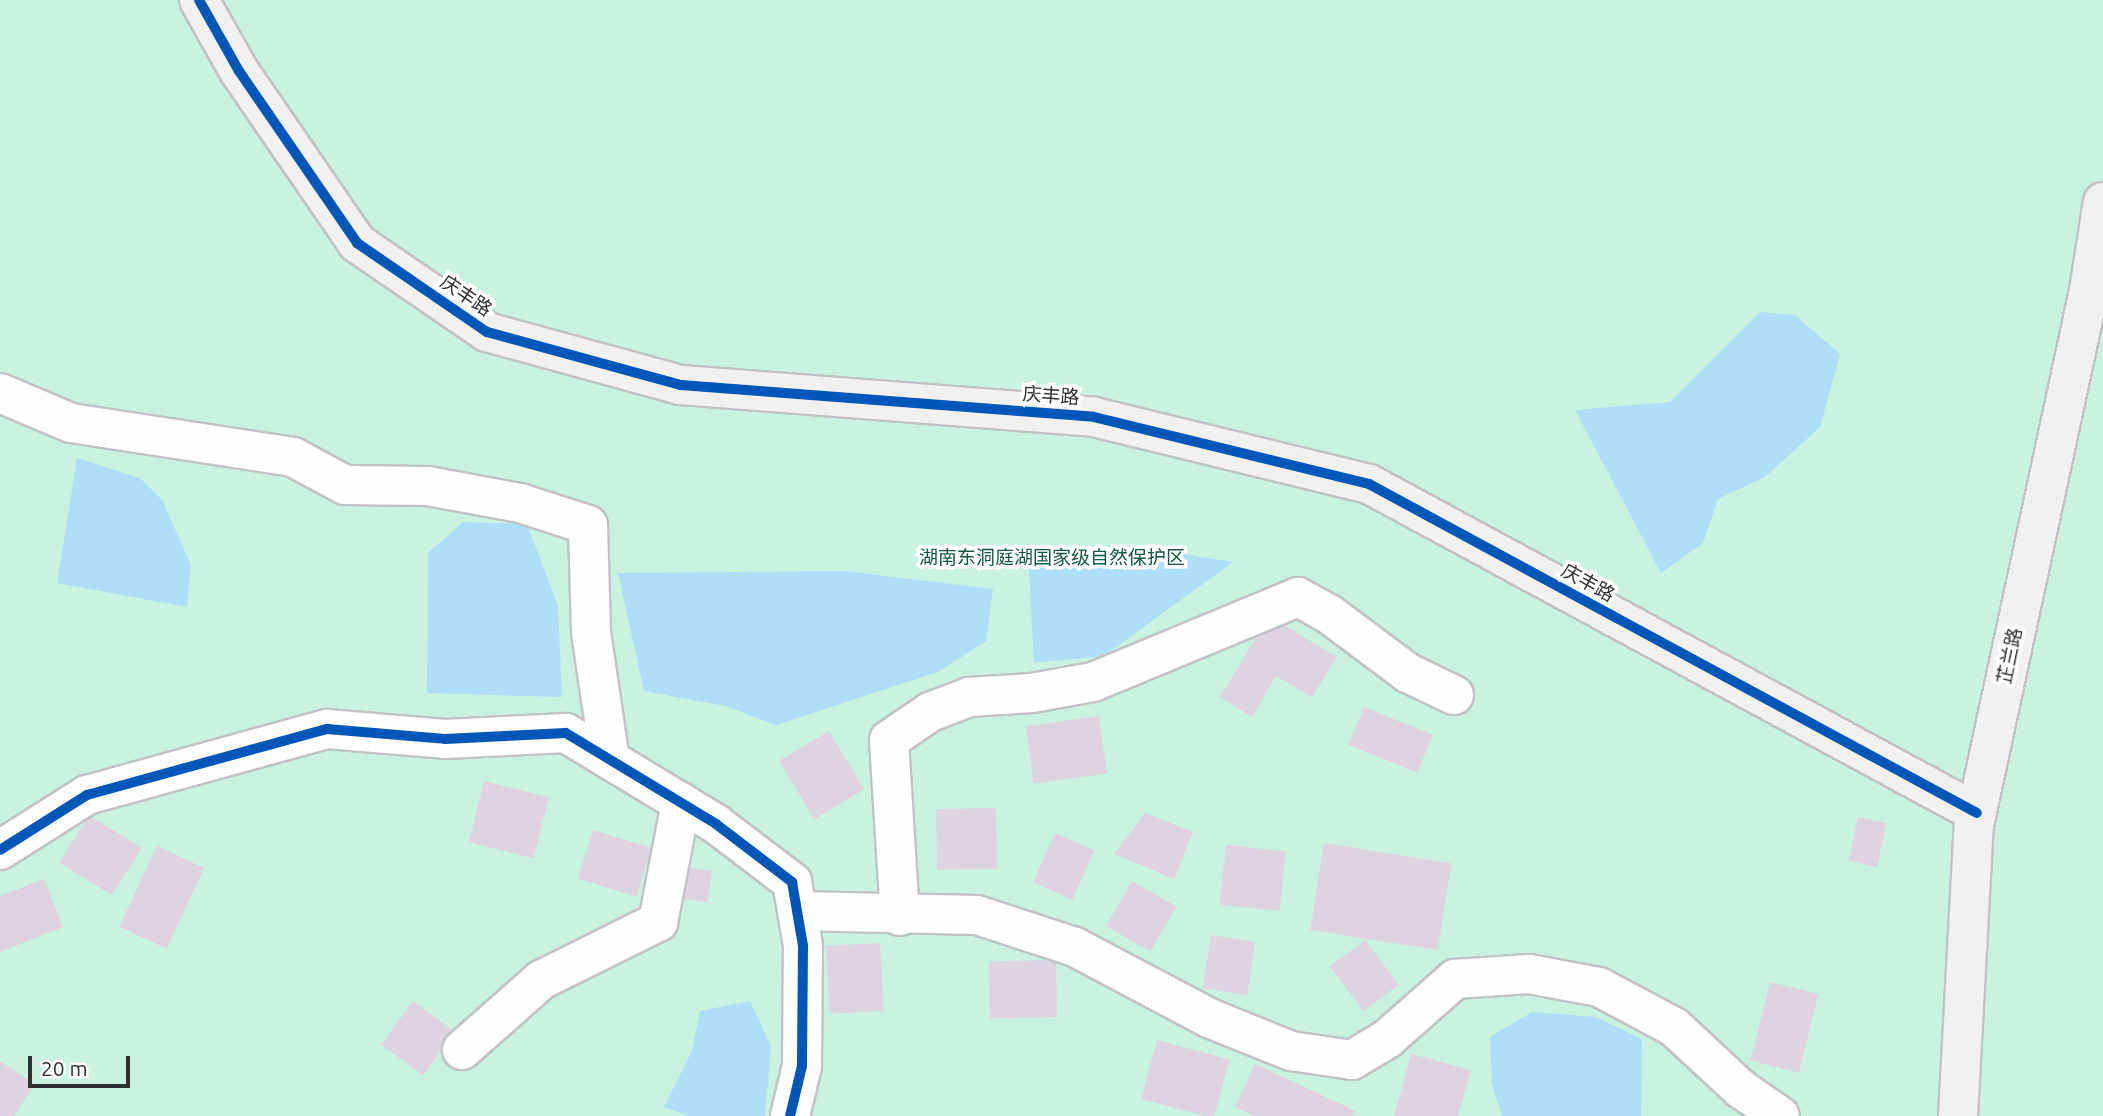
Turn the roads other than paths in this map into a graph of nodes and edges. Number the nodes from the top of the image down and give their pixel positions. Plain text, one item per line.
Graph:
1 (199, 0) edge
2 (2103, 202) edge
3 (0, 393) edge
4 (1454, 695) dead end
5 (610, 760) junction
6 (681, 803) junction
7 (1977, 813) junction
8 (0, 850) edge
9 (797, 911) junction
10 (900, 916) junction
11 (462, 1050) dead end
12 (790, 1116) edge
13 (1780, 1116) edge
14 (1958, 1116) edge

1 - 7 street, 庆丰路
2 - 7 street, 芷兰路
3 - 5 street
4 - 10 street
5 - 6 street
5 - 8 street
6 - 9 street
6 - 11 street
7 - 14 street, 芷兰路
9 - 10 street
9 - 12 street
10 - 13 street

